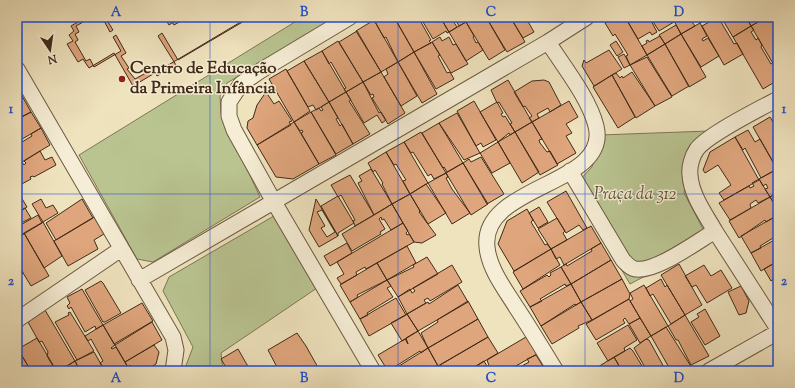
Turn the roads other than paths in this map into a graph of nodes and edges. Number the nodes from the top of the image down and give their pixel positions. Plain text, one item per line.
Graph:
1 (350, 17) edge
2 (580, 19) edge
3 (548, 42) junction
4 (17, 69) edge
5 (778, 99) edge
6 (570, 171) junction
7 (274, 202) junction
8 (715, 231) junction
9 (121, 249) junction
10 (139, 280) junction
11 (17, 320) edge
12 (778, 331) edge
13 (173, 371) edge
14 (373, 371) edge
15 (556, 371) edge
16 (708, 371) edge

1 - 7 street
2 - 3 street
3 - 6 street
3 - 7 street
4 - 9 street
5 - 8 street
6 - 8 street
6 - 15 street
7 - 10 street
7 - 14 street
8 - 12 street
9 - 10 street
9 - 11 street
10 - 13 street
12 - 16 street

